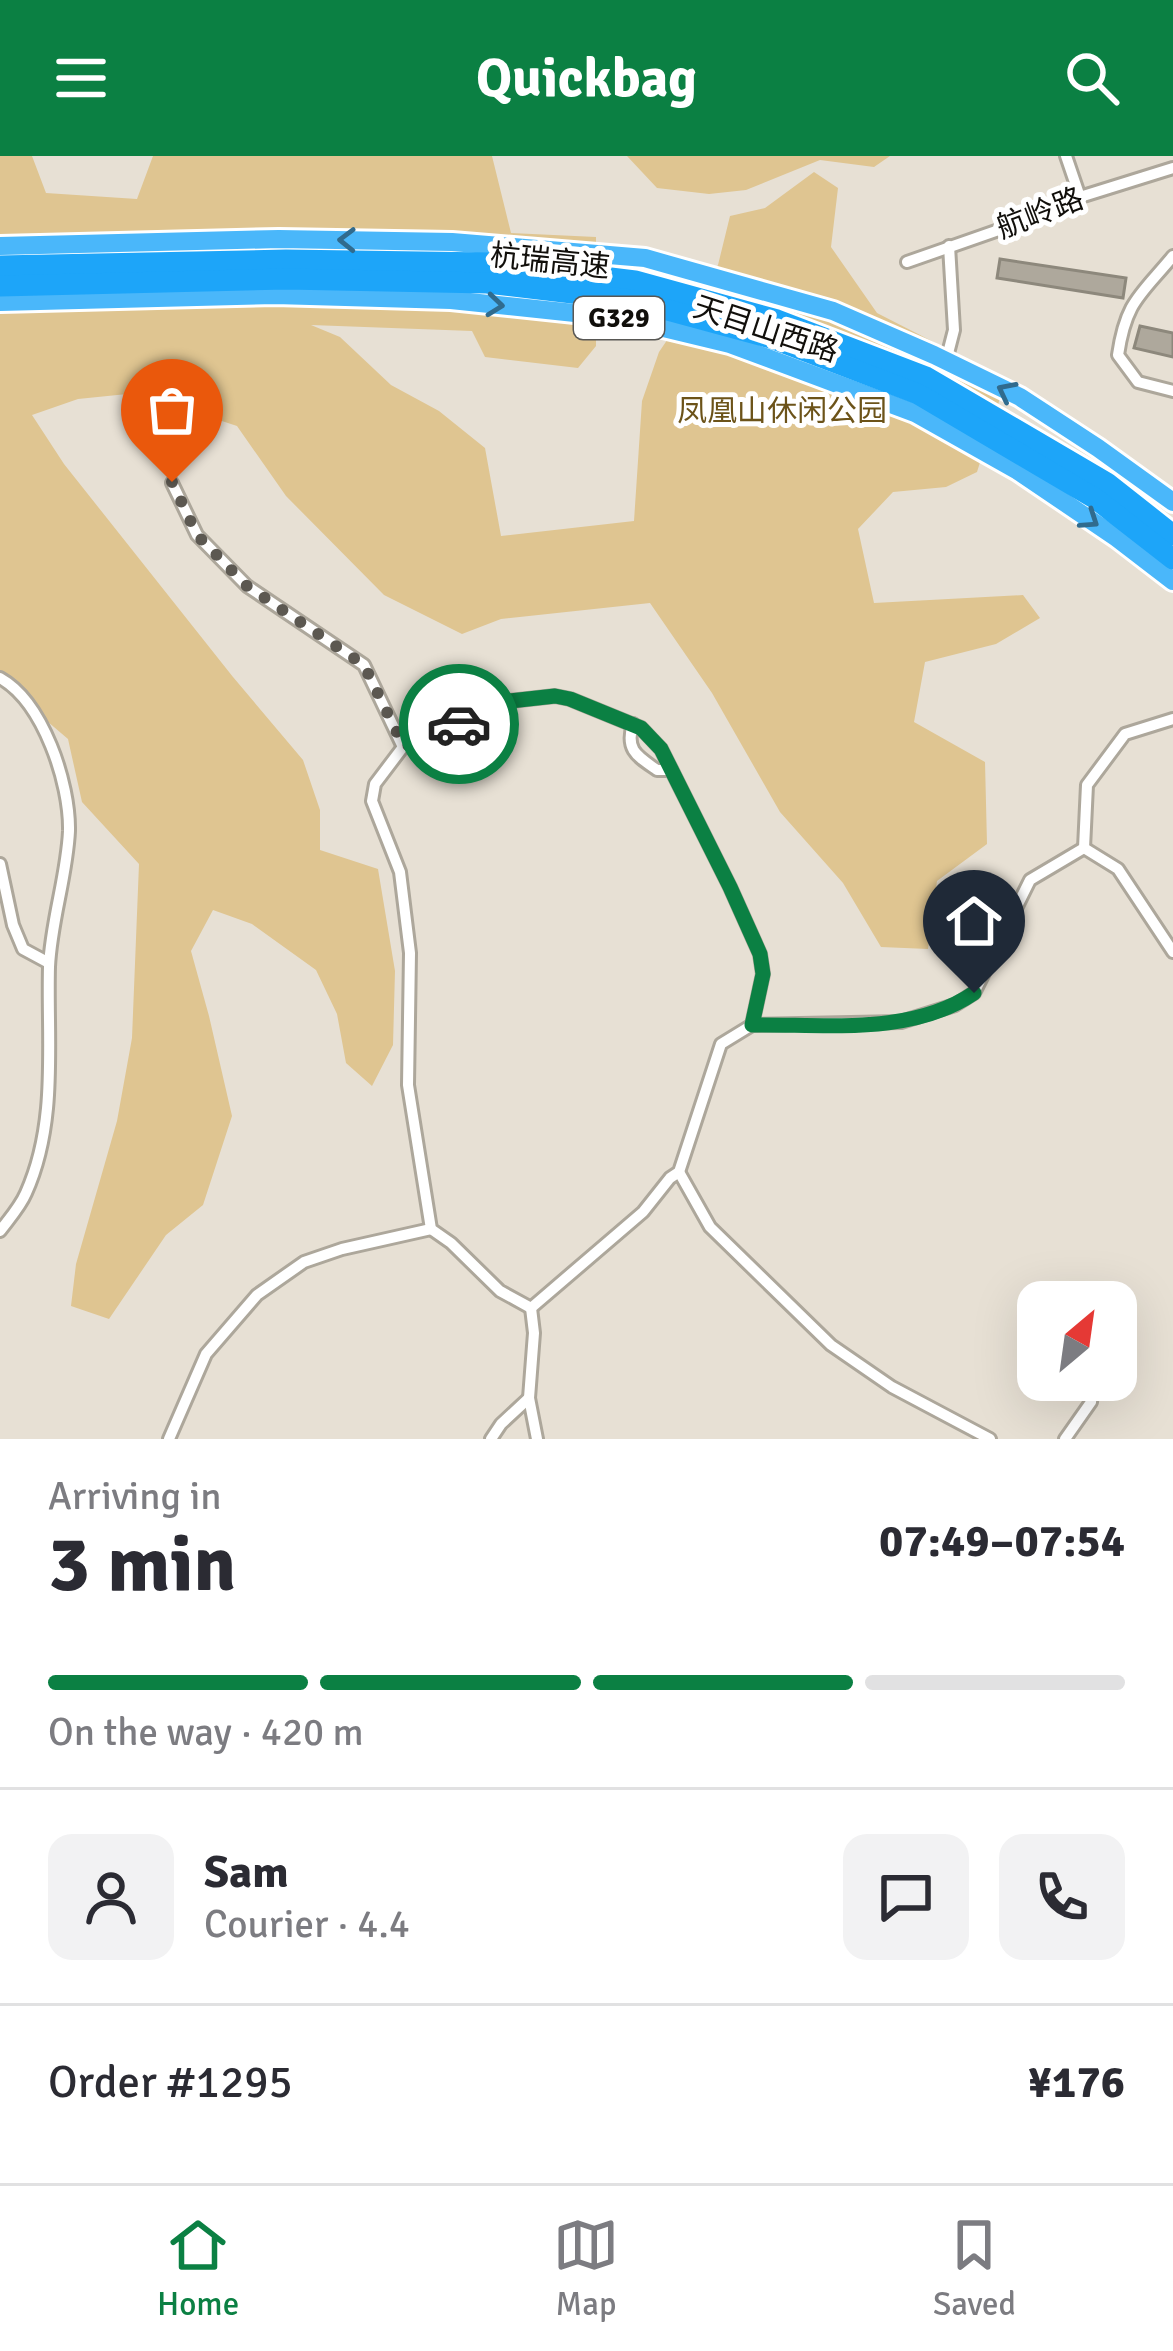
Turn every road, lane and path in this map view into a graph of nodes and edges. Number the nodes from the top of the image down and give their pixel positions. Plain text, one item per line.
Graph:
1 (1066, 156) edge
2 (1173, 168) edge
3 (1080, 197) junction
4 (0, 246) edge
5 (950, 246) junction
6 (1173, 256) edge
7 (907, 262) dead end
8 (0, 266) edge
9 (0, 286) edge
10 (0, 302) edge
11 (946, 362) junction
12 (1173, 391) edge
13 (172, 482) dead end
14 (1173, 502) edge
15 (1173, 535) edge
16 (1173, 560) edge
17 (1173, 580) edge
18 (0, 678) edge
19 (1173, 719) edge
20 (633, 724) junction
21 (404, 747) junction
22 (671, 770) junction
23 (1084, 848) junction
24 (0, 864) edge
25 (1173, 952) edge
26 (50, 963) junction
27 (752, 1025) junction
28 (679, 1172) junction
29 (430, 1229) junction
30 (0, 1231) edge
31 (531, 1308) junction
32 (529, 1398) junction
33 (1090, 1401) edge
34 (169, 1439) edge
35 (491, 1439) edge
36 (537, 1439) edge
37 (990, 1439) edge
38 (1065, 1439) edge

1 - 3 street
2 - 3 street, 航岭路
3 - 5 street, 航岭路
11 -> 4 highway, 天目山西路 / G329
5 - 7 street, 航岭路
5 - 11 street
6 - 12 street
8 - 15 highway, 杭瑞高速
9 - 16 highway, 杭瑞高速
10 -> 17 highway, 天目山西路 / G329
14 -> 11 highway, 天目山西路 / G329
13 - 21 street
18 - 26 street
19 - 23 street
20 - 21 street
20 - 22 street
20 - 22 street
21 - 29 street
22 - 27 street
23 - 25 street
23 - 27 street
24 - 26 street
26 - 30 street
27 - 28 street
28 - 31 street
28 - 37 street
29 - 31 street
29 - 34 street
31 - 32 street
32 - 35 street
32 - 36 street
33 - 38 street

